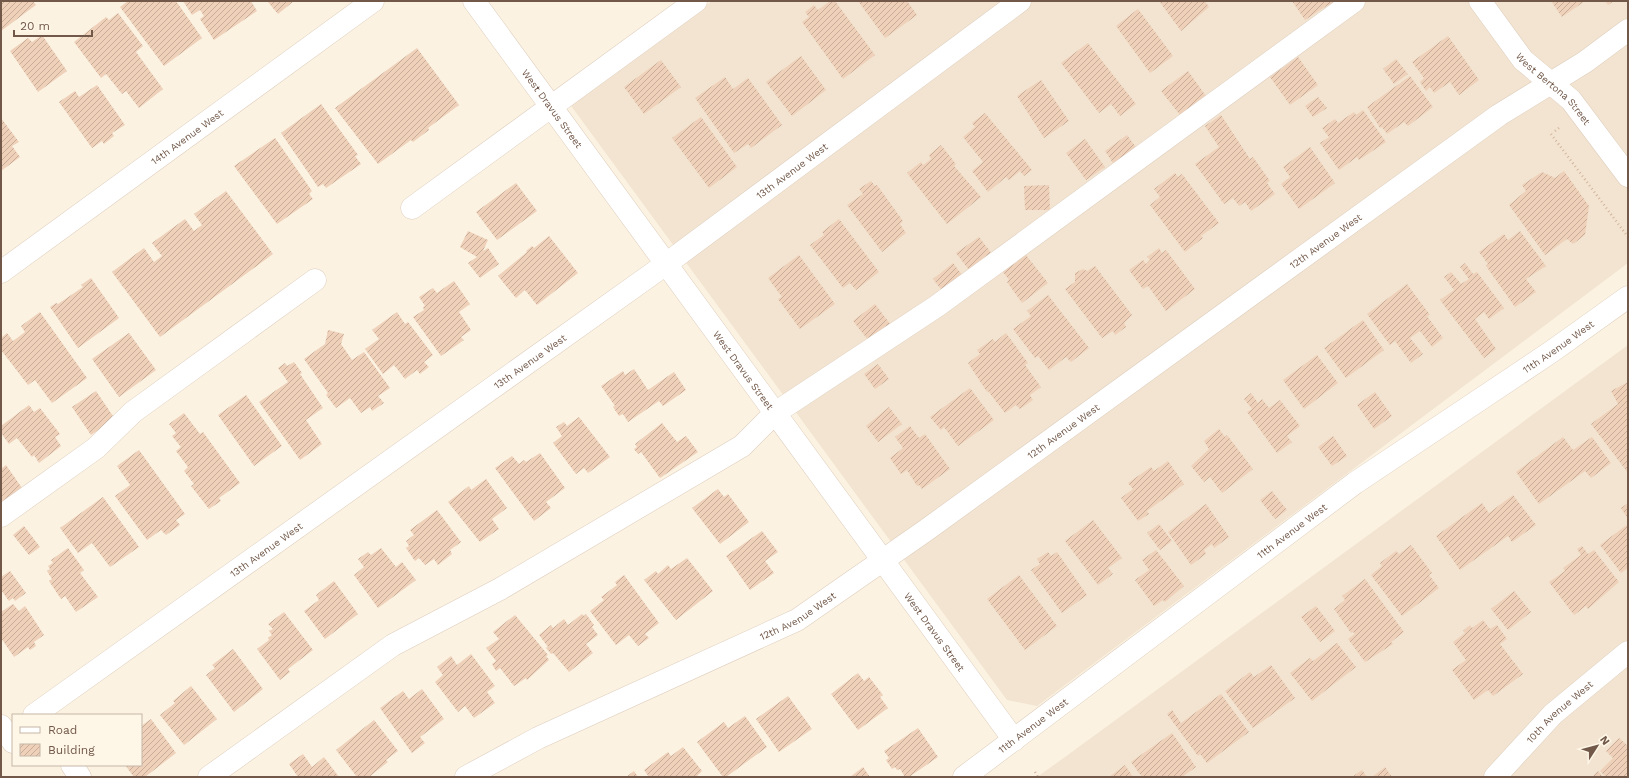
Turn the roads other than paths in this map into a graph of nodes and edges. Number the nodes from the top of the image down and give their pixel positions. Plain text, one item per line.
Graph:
1 (373, 1) edge
2 (474, 1) edge
3 (696, 1) edge
4 (1020, 1) edge
5 (1354, 1) edge
6 (1480, 1) edge
7 (1628, 30) edge
8 (1550, 82) junction
9 (551, 107) junction
10 (1628, 176) edge
11 (412, 208) dead end
12 (666, 264) junction
13 (1, 272) edge
14 (315, 280) dead end
15 (1628, 297) edge
16 (775, 413) junction
17 (1, 516) edge
18 (883, 562) junction
19 (1628, 652) edge
20 (36, 714) edge
21 (1, 726) edge
22 (1014, 740) junction
23 (12, 741) edge
24 (12, 743) edge
25 (1, 751) edge
26 (73, 766) edge
27 (80, 777) edge
28 (208, 777) edge
29 (466, 777) edge
30 (964, 777) edge
31 (1495, 777) edge

1 - 13 street, 14th Avenue West
2 - 9 street, West Dravus Street
3 - 9 street
4 - 12 street, 13th Avenue West
5 - 16 street
6 - 8 street, West Bertona Street
7 - 8 street, 12th Avenue West
8 - 10 street, West Bertona Street
8 - 18 street, 12th Avenue West
9 - 11 street
9 - 12 street, West Dravus Street
12 - 16 street, West Dravus Street
12 - 20 street, 13th Avenue West
14 - 17 street
15 - 22 street, 11th Avenue West
16 - 18 street, West Dravus Street
16 - 28 street
18 - 22 street, West Dravus Street
18 - 29 street, 12th Avenue West
19 - 31 street, 10th Avenue West
21 - 23 street
22 - 30 street, 11th Avenue West
24 - 25 street
26 - 27 street

